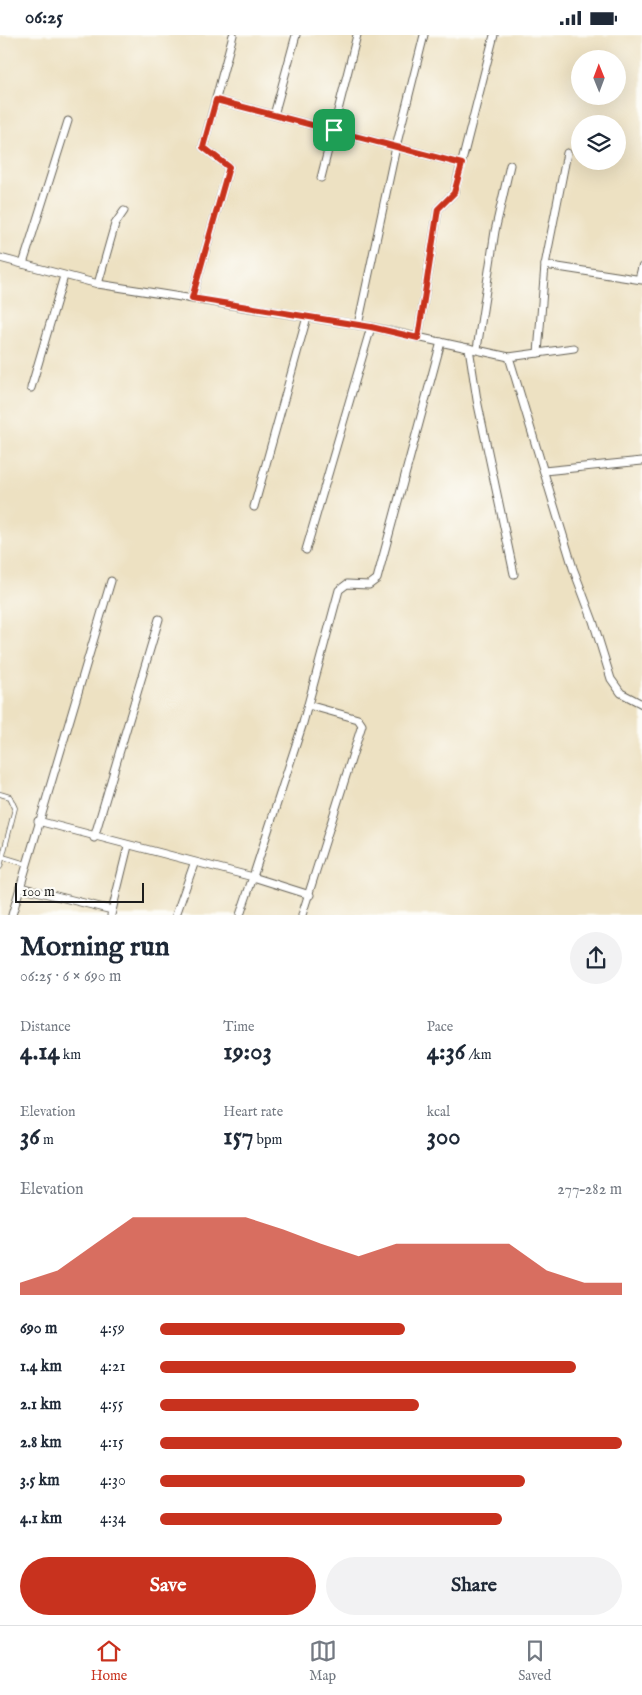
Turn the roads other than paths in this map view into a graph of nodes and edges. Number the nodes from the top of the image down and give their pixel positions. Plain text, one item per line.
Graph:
1 (233, 35) edge
2 (296, 35) edge
3 (357, 35) edge
4 (424, 35) edge
5 (494, 35) edge
6 (216, 100) junction
7 (274, 115) junction
8 (68, 121) dead end
9 (334, 130) junction
10 (396, 147) junction
11 (567, 153) dead end
12 (462, 164) junction
13 (510, 165) dead end
14 (321, 178) dead end
15 (124, 211) dead end
16 (0, 258) edge
17 (23, 265) junction
18 (545, 265) junction
19 (642, 267) edge
20 (64, 276) junction
21 (641, 279) edge
22 (98, 285) junction
23 (192, 298) junction
24 (307, 317) junction
25 (358, 325) junction
26 (371, 327) junction
27 (418, 338) junction
28 (441, 342) junction
29 (473, 348) junction
30 (574, 348) dead end
31 (538, 353) junction
32 (509, 357) junction
33 (31, 388) dead end
34 (642, 461) edge
35 (544, 471) junction
36 (254, 507) dead end
37 (306, 550) dead end
38 (514, 574) dead end
39 (111, 581) dead end
40 (159, 619) dead end
41 (642, 704) edge
42 (308, 705) junction
43 (0, 794) edge
44 (38, 821) junction
45 (94, 838) junction
46 (128, 846) junction
47 (3, 857) junction
48 (26, 864) junction
49 (194, 864) junction
50 (0, 867) edge
51 (253, 877) junction
52 (20, 887) junction
53 (310, 895) junction
54 (112, 913) edge
55 (12, 915) edge
56 (176, 915) edge
57 (240, 915) edge
58 (302, 915) edge

1 - 6 street
2 - 7 street
3 - 9 street
4 - 10 street
5 - 12 street
6 - 7 street
6 - 23 street
7 - 9 street
8 - 17 street
9 - 10 street
9 - 14 street
10 - 12 street
10 - 25 street
11 - 18 street
12 - 27 street
13 - 29 street
15 - 22 street
16 - 17 street
17 - 20 street
18 - 21 street
18 - 31 street
19 - 21 street
20 - 22 street
20 - 33 street
22 - 23 street
23 - 24 street
24 - 25 street
24 - 36 street
25 - 26 street
26 - 27 street
26 - 37 street
27 - 28 street
28 - 29 street
28 - 42 street
29 - 32 street
29 - 38 street
30 - 31 street
31 - 32 street
32 - 35 street
34 - 35 street
35 - 41 street
39 - 44 street
40 - 45 street
42 - 51 street
42 - 53 street
43 - 47 lane
44 - 45 street
44 - 48 street
45 - 46 street
46 - 49 street
46 - 54 street
47 - 48 lane
47 - 50 lane
48 - 52 street
49 - 51 street
49 - 56 street
51 - 53 street
51 - 57 street
52 - 54 street
52 - 55 street
53 - 58 street

